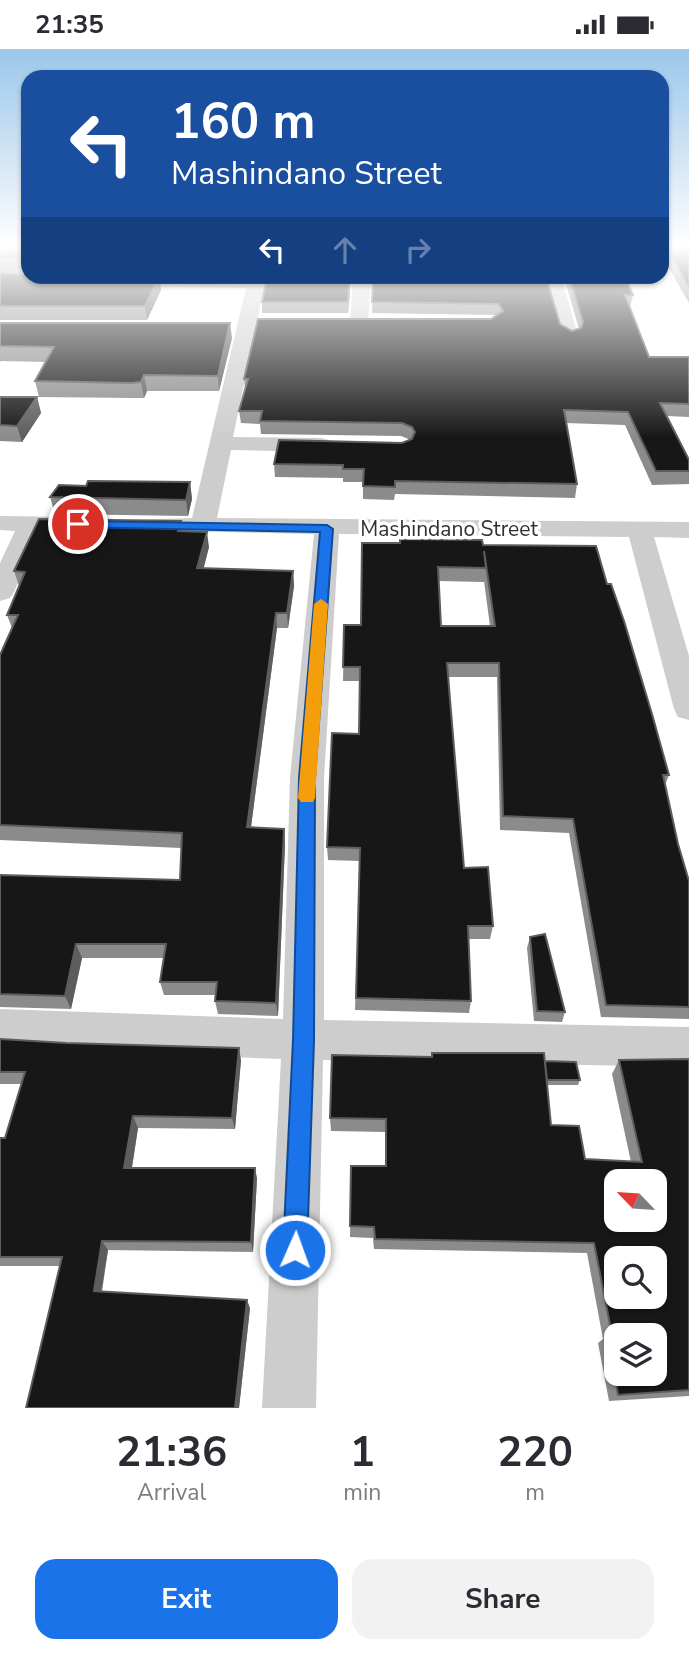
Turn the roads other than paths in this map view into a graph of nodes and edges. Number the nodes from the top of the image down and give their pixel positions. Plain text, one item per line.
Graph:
1 (250, 310) edge
2 (360, 310) edge
3 (562, 310) edge
4 (359, 324) edge
5 (569, 335) edge
6 (221, 443) junction
7 (346, 445) edge
8 (0, 523) edge
9 (31, 524) junction
10 (203, 526) junction
11 (327, 529) junction
12 (639, 529) junction
13 (689, 530) edge
14 (0, 591) edge
15 (689, 709) edge
16 (0, 1029) edge
17 (303, 1040) junction
18 (689, 1047) edge
19 (289, 1408) edge

1 - 6 street
2 - 4 street
3 - 5 street
6 - 7 street
6 - 10 street
8 - 9 street, Mashindano Street
9 - 10 street, Mashindano Street
9 - 14 street
10 - 11 street, Mashindano Street
11 - 12 street, Mashindano Street
11 - 17 street
12 - 13 street, Mashindano Street
12 - 15 street
16 - 17 street
17 - 18 street
17 - 19 street

